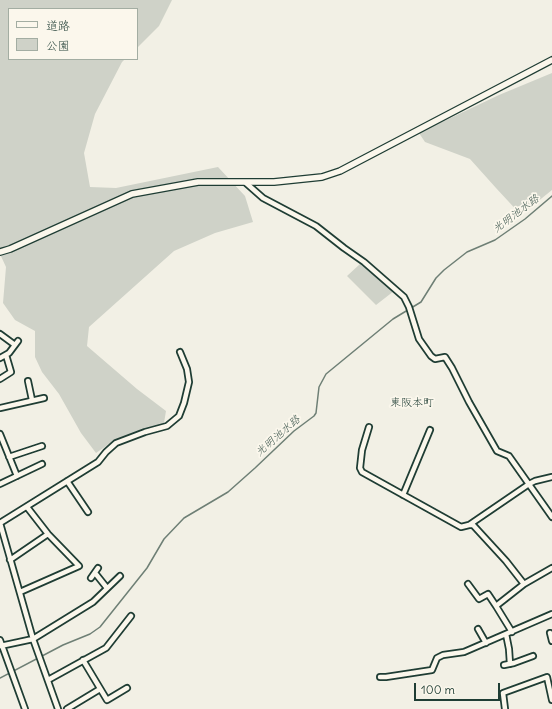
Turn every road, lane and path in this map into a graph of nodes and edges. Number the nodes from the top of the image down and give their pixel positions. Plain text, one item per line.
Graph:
1 (552, 60) edge
2 (246, 183) junction
3 (0, 252) edge
4 (0, 334) edge
5 (180, 352) dead end
6 (6, 355) junction
7 (0, 358) edge
8 (0, 379) edge
9 (28, 381) dead end
10 (44, 398) dead end
11 (32, 400) junction
12 (0, 408) edge
13 (369, 427) dead end
14 (430, 430) dead end
15 (0, 434) edge
16 (42, 446) dead end
17 (9, 457) junction
18 (42, 464) dead end
19 (17, 476) junction
20 (552, 477) edge
21 (67, 481) junction
22 (0, 484) edge
23 (529, 484) junction
24 (403, 495) junction
25 (26, 507) junction
26 (88, 512) dead end
27 (552, 517) edge
28 (0, 524) edge
29 (469, 525) junction
30 (48, 534) junction
31 (10, 560) junction
32 (552, 568) edge
33 (120, 576) dead end
34 (91, 578) dead end
35 (468, 584) dead end
36 (524, 584) junction
37 (107, 588) junction
38 (20, 592) junction
39 (496, 606) junction
40 (552, 614) edge
41 (131, 616) dead end
42 (478, 629) dead end
43 (512, 632) junction
44 (549, 633) edge
45 (506, 634) junction
46 (33, 638) junction
47 (0, 640) edge
48 (552, 641) edge
49 (486, 643) junction
50 (1, 646) edge
51 (533, 656) dead end
52 (83, 660) junction
53 (510, 664) junction
54 (504, 665) dead end
55 (380, 676) dead end
56 (48, 680) junction
57 (127, 688) dead end
58 (100, 689) junction
59 (552, 700) edge
60 (25, 709) edge
61 (58, 709) edge
62 (67, 709) edge
63 (505, 709) edge

1 - 2 street
2 - 3 street
2 - 23 street
4 - 6 street
5 - 21 street
6 - 7 street
6 - 8 street
9 - 11 street
10 - 11 street
11 - 12 street
13 - 24 street
14 - 24 street
15 - 17 street
16 - 17 street
17 - 19 street
18 - 19 street
19 - 22 street
20 - 23 street
21 - 25 street
21 - 26 street
23 - 27 street
23 - 29 street
24 - 29 street
25 - 28 street
25 - 30 street
28 - 31 street
29 - 36 street
30 - 31 street
30 - 38 street
31 - 38 street
32 - 36 street
33 - 37 street
34 - 37 street
35 - 39 street
36 - 39 street
37 - 46 street
38 - 46 street
39 - 43 street
40 - 43 street
41 - 52 street
42 - 49 street
43 - 45 street
44 - 48 street
45 - 49 street
45 - 53 street
46 - 50 street
46 - 56 street
47 - 50 street
49 - 55 street
50 - 60 street
51 - 53 street
52 - 56 street
52 - 58 street
53 - 54 street
56 - 61 street
57 - 58 street
58 - 62 street
59 - 63 street

